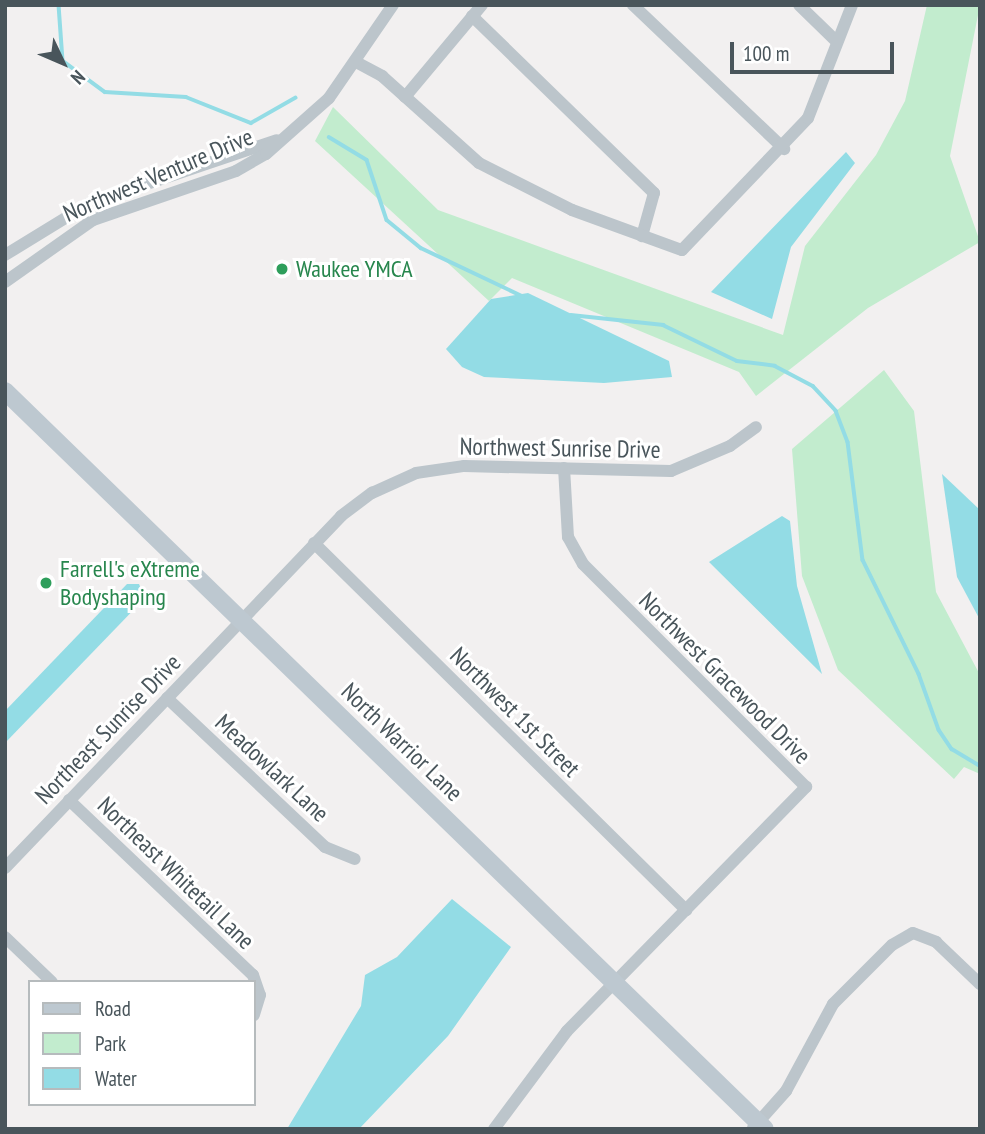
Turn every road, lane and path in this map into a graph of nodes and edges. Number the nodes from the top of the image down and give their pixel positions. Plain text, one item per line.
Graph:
1 (393, 5) edge
2 (482, 5) edge
3 (633, 5) edge
4 (799, 5) edge
5 (852, 5) edge
6 (472, 16) junction
7 (834, 39) junction
8 (356, 62) junction
9 (405, 97) junction
10 (294, 134) junction
11 (784, 149) junction
12 (642, 236) junction
13 (5, 255) edge
14 (5, 282) edge
15 (5, 391) edge
16 (757, 427) dead end
17 (564, 468) junction
18 (314, 543) junction
19 (241, 620) junction
20 (167, 698) junction
21 (69, 800) junction
22 (355, 859) dead end
23 (5, 867) edge
24 (686, 910) junction
25 (5, 937) edge
26 (50, 980) edge
27 (255, 980) edge
28 (614, 982) junction
29 (256, 984) edge
30 (980, 984) edge
31 (256, 1008) edge
32 (759, 1127) edge
33 (494, 1129) edge

1 - 8 street, Northwest Venture Drive
2 - 6 street
3 - 11 street
4 - 7 street
5 - 7 street
6 - 9 street
6 - 12 street
7 - 11 street
8 - 9 street
8 - 10 street, Northwest Venture Drive
9 - 12 street
10 - 13 street, Northwest Venture Drive
10 - 14 street, Northwest Venture Drive
11 - 12 street
15 - 19 street, North Warrior Lane
16 - 17 street, Northwest Sunrise Drive
17 - 18 street, Northwest Sunrise Drive
17 - 24 street, Northwest Gracewood Drive
18 - 19 street, Northwest Sunrise Drive
18 - 24 street, Northwest 1st Street
19 - 20 street, Northeast Sunrise Drive
19 - 28 street, North Warrior Lane
20 - 21 street, Northeast Sunrise Drive
20 - 22 street, Meadowlark Lane
21 - 23 street, Northeast Sunrise Drive
21 - 27 street, Northeast Whitetail Lane
24 - 28 street, Northwest Gracewood Drive
25 - 26 street
28 - 32 street, North Warrior Lane
28 - 33 street, Northwest Gracewood Drive
29 - 31 street, Northeast Whitetail Lane
30 - 32 street

